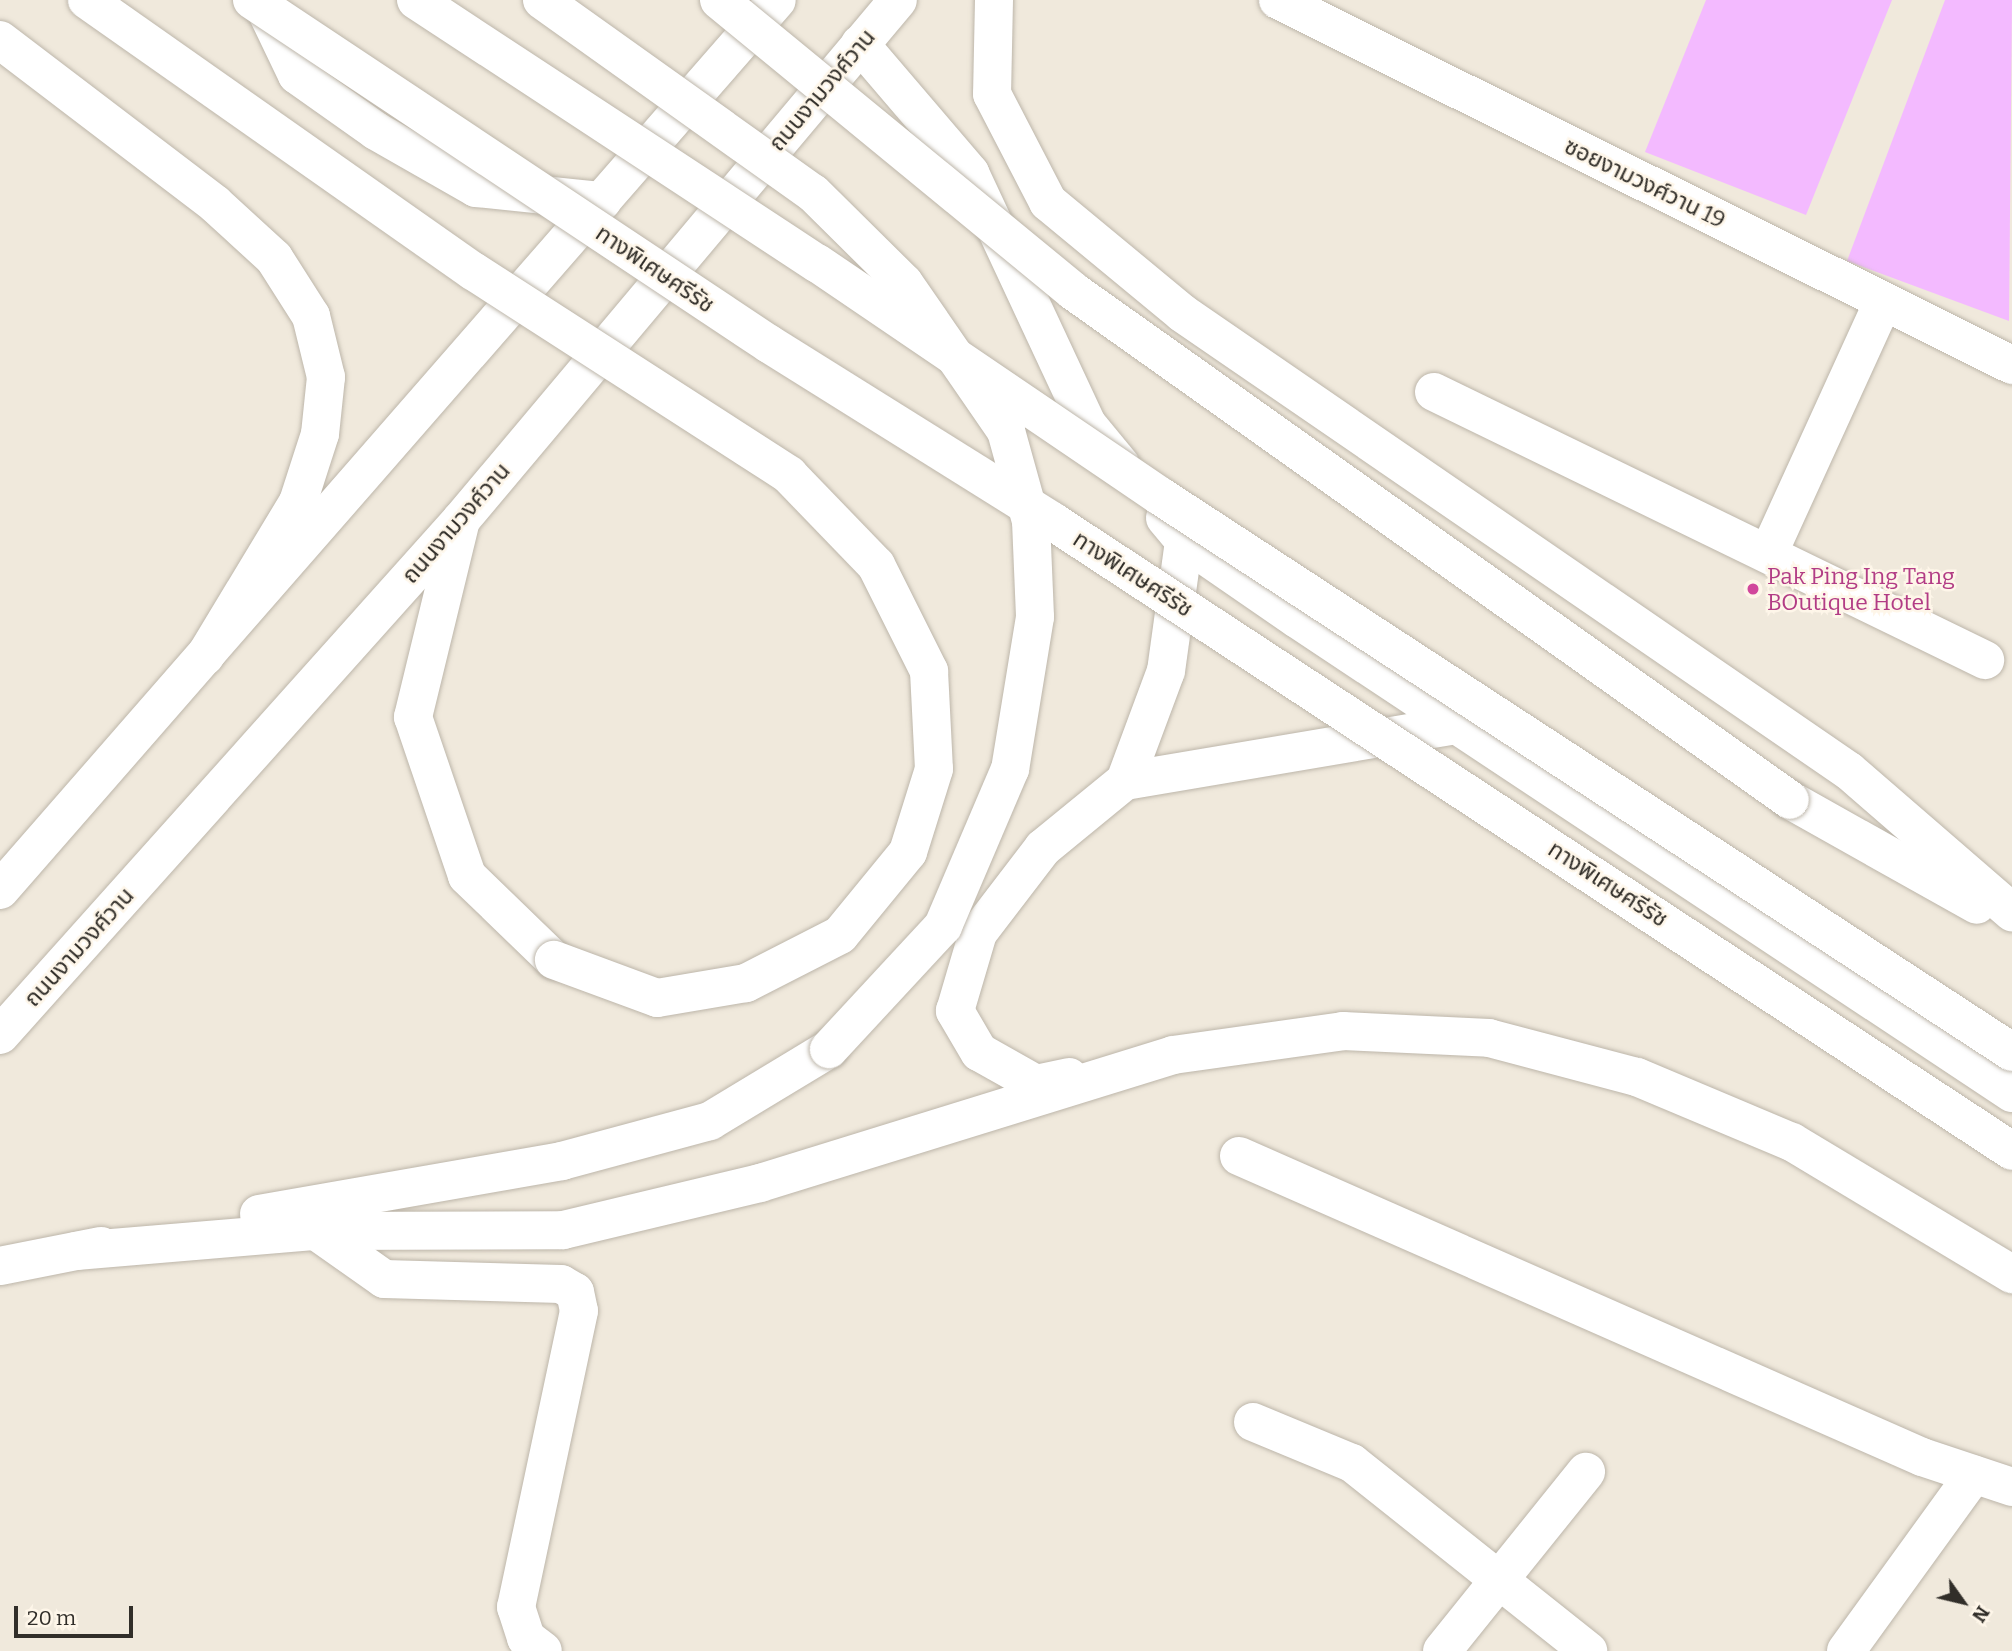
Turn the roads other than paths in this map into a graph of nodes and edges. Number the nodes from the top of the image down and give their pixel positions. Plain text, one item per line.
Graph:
1 (87, 0) edge
2 (252, 0) edge
3 (261, 0) edge
4 (416, 0) edge
5 (542, 0) edge
6 (719, 0) edge
7 (777, 0) edge
8 (898, 0) edge
9 (994, 0) edge
10 (1278, 0) edge
11 (0, 40) edge
12 (860, 44) junction
13 (602, 201) junction
14 (1884, 302) junction
15 (2012, 365) edge
16 (1434, 392) dead end
17 (461, 520) junction
18 (1184, 541) junction
19 (1769, 552) junction
20 (205, 656) junction
21 (1985, 660) dead end
22 (1456, 725) junction
23 (1125, 780) junction
24 (0, 890) edge
25 (2005, 917) edge
26 (0, 1035) edge
27 (1173, 1055) junction
28 (2006, 1074) edge
29 (2012, 1151) edge
30 (1239, 1156) dead end
31 (316, 1231) junction
32 (76, 1251) junction
33 (0, 1266) edge
34 (2012, 1274) edge
35 (1254, 1422) dead end
36 (1586, 1472) dead end
37 (1974, 1474) junction
38 (2012, 1487) edge
39 (1499, 1579) junction
40 (543, 1651) edge
41 (1442, 1651) edge
42 (1588, 1651) edge
43 (1846, 1651) edge

1 - 17 main road, bridge
2 - 29 main road, ทางพิเศษศรีรัช, bridge
3 - 13 main road
4 - 28 main road, bridge
5 - 32 main road, bridge
6 - 25 main road, bridge
7 - 13 main road
8 - 12 main road, ถนนงามวงศ์วาน
9 - 25 main road
10 - 14 main road, ซอยงามวงศ์วาน 19
11 - 20 main road
12 - 17 main road, ถนนงามวงศ์วาน
12 - 18 main road
13 - 20 main road
14 - 15 main road, ซอยงามวงศ์วาน 19
14 - 19 main road
16 - 19 main road
17 - 26 main road, ถนนงามวงศ์วาน
18 - 22 main road
18 - 23 main road
19 - 21 main road
20 - 24 main road
22 - 23 main road
22 - 28 main road
23 - 27 main road
27 - 31 main road
27 - 34 main road
30 - 37 main road
31 - 32 main road
31 - 40 main road
32 - 33 main road
35 - 39 main road
36 - 39 main road
37 - 38 main road
37 - 43 main road
39 - 41 main road
39 - 42 main road

